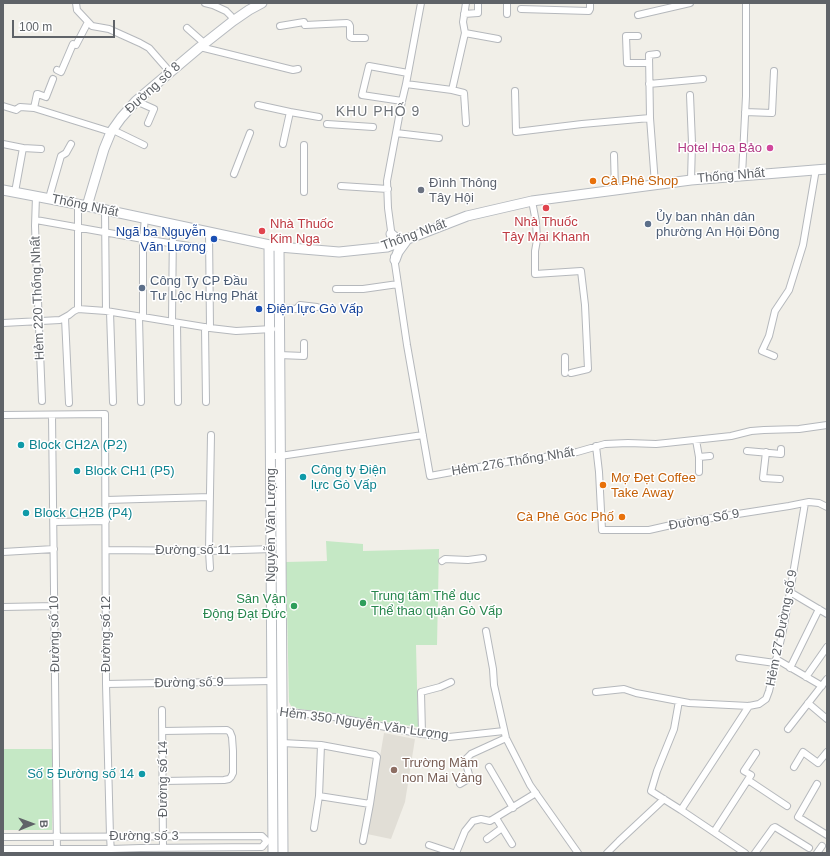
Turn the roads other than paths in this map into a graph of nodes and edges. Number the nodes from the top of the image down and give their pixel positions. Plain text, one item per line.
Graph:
1 (76, 3) edge
2 (205, 3) edge
3 (262, 3) edge
4 (421, 3) edge
5 (466, 3) edge
6 (507, 3) edge
7 (590, 3) edge
8 (690, 3) edge
9 (746, 3) edge
10 (213, 4) edge
11 (478, 4) edge
12 (521, 9) dead end
13 (464, 14) junction
14 (507, 14) dead end
15 (638, 15) dead end
16 (233, 21) junction
17 (88, 22) junction
18 (280, 26) dead end
19 (187, 28) dead end
20 (465, 33) junction
21 (638, 36) dead end
22 (366, 38) dead end
23 (498, 39) dead end
24 (202, 45) junction
25 (657, 54) dead end
26 (649, 63) junction
27 (298, 69) dead end
28 (57, 70) dead end
29 (774, 71) dead end
30 (170, 72) junction
31 (408, 73) junction
32 (52, 79) dead end
33 (703, 79) dead end
34 (406, 84) junction
35 (649, 84) junction
36 (452, 90) junction
37 (515, 91) dead end
38 (690, 95) dead end
39 (136, 101) junction
40 (402, 101) junction
41 (258, 105) dead end
42 (3, 106) edge
43 (34, 108) junction
44 (290, 112) junction
45 (745, 112) junction
46 (319, 117) dead end
47 (650, 118) junction
48 (148, 123) dead end
49 (466, 123) dead end
50 (327, 124) dead end
51 (373, 128) dead end
52 (112, 131) junction
53 (250, 133) dead end
54 (396, 134) junction
55 (439, 138) dead end
56 (3, 144) edge
57 (71, 144) dead end
58 (283, 144) dead end
59 (144, 145) dead end
60 (304, 145) dead end
61 (23, 148) junction
62 (41, 149) dead end
63 (614, 154) dead end
64 (816, 169) junction
65 (827, 169) edge
66 (234, 174) dead end
67 (742, 175) junction
68 (691, 180) junction
69 (655, 184) junction
70 (340, 186) dead end
71 (388, 189) junction
72 (3, 190) edge
73 (615, 190) junction
74 (15, 192) junction
75 (304, 192) dead end
76 (36, 196) junction
77 (49, 198) junction
78 (532, 201) junction
79 (78, 204) junction
80 (88, 206) junction
81 (105, 210) junction
82 (146, 218) junction
83 (36, 220) junction
84 (173, 224) junction
85 (78, 228) junction
86 (209, 232) junction
87 (105, 233) junction
88 (391, 234) junction
89 (143, 239) junction
90 (407, 240) junction
91 (172, 243) junction
92 (269, 245) junction
93 (393, 246) junction
94 (279, 247) junction
95 (209, 249) junction
96 (395, 260) junction
97 (398, 284) junction
98 (336, 289) dead end
99 (317, 307) dead end
100 (279, 308) junction
101 (78, 309) junction
102 (108, 312) junction
103 (141, 317) junction
104 (66, 318) junction
105 (40, 321) junction
106 (174, 322) junction
107 (3, 323) edge
108 (208, 328) junction
109 (270, 329) junction
110 (279, 329) junction
111 (304, 343) dead end
112 (279, 355) junction
113 (774, 356) dead end
114 (565, 357) dead end
115 (42, 401) dead end
116 (113, 402) dead end
117 (141, 402) dead end
118 (178, 402) dead end
119 (206, 402) dead end
120 (69, 403) dead end
121 (3, 415) edge
122 (52, 415) junction
123 (827, 425) edge
124 (211, 435) dead end
125 (423, 435) junction
126 (696, 440) junction
127 (596, 446) junction
128 (781, 449) dead end
129 (747, 451) dead end
130 (766, 452) junction
131 (270, 456) junction
132 (280, 456) junction
133 (710, 456) dead end
134 (698, 457) junction
135 (699, 472) dead end
136 (780, 479) dead end
137 (210, 497) junction
138 (106, 500) junction
139 (805, 503) junction
140 (827, 507) edge
141 (106, 520) junction
142 (54, 522) junction
143 (54, 549) junction
144 (276, 549) junction
145 (106, 550) junction
146 (209, 550) junction
147 (3, 552) edge
148 (483, 558) dead end
149 (442, 561) dead end
150 (210, 568) dead end
151 (790, 592) junction
152 (3, 606) edge
153 (55, 606) junction
154 (819, 609) junction
155 (827, 614) edge
156 (486, 631) dead end
157 (827, 647) edge
158 (739, 658) dead end
159 (776, 661) junction
160 (790, 668) junction
161 (806, 677) junction
162 (827, 679) edge
163 (272, 681) junction
164 (451, 682) dead end
165 (106, 684) junction
166 (822, 686) junction
167 (596, 692) dead end
168 (679, 701) junction
169 (808, 703) junction
170 (749, 706) junction
171 (162, 710) dead end
172 (277, 711) junction
173 (827, 719) edge
174 (788, 729) dead end
175 (162, 731) junction
176 (504, 731) junction
177 (422, 734) junction
178 (506, 738) junction
179 (282, 743) junction
180 (321, 745) junction
181 (827, 752) edge
182 (756, 753) dead end
183 (489, 767) dead end
184 (794, 768) dead end
185 (748, 780) junction
186 (163, 781) junction
187 (460, 784) dead end
188 (817, 784) dead end
189 (536, 793) junction
190 (319, 796) junction
191 (664, 799) junction
192 (370, 804) junction
193 (787, 806) dead end
194 (513, 808) junction
195 (681, 810) junction
196 (496, 818) junction
197 (314, 828) dead end
198 (502, 828) junction
199 (714, 832) junction
200 (827, 835) edge
201 (19, 836) junction
202 (57, 836) junction
203 (110, 836) junction
204 (3, 837) edge
205 (163, 837) junction
206 (487, 839) dead end
207 (363, 841) dead end
208 (274, 842) junction
209 (512, 844) dead end
210 (429, 845) dead end
211 (822, 846) dead end
212 (163, 848) junction
213 (809, 848) dead end
214 (3, 849) edge
215 (19, 849) junction
216 (57, 851) edge
217 (111, 851) edge
218 (742, 852) edge
219 (273, 853) edge
220 (283, 853) edge
221 (453, 853) edge
222 (456, 853) edge
223 (578, 853) edge
224 (607, 853) edge
225 (755, 853) edge
226 (817, 853) edge

1 - 17 street
2 - 10 street
3 - 16 street, Đường số 8
4 - 31 street, Hẻm 276 Thống Nhất
5 - 13 street
6 - 14 street
7 - 12 street
8 - 15 street
9 - 45 street
10 - 16 street
11 - 13 street
13 - 20 street
16 - 24 street, Đường số 8
17 - 28 street
17 - 30 street
18 - 22 street
19 - 24 street
20 - 23 street
20 - 36 street
21 - 26 street
24 - 27 street
24 - 30 street, Đường số 8
25 - 26 street
26 - 35 street
29 - 45 street
30 - 39 street, Đường số 8
31 - 34 street, Hẻm 276 Thống Nhất
31 - 40 street
32 - 43 street
33 - 35 street
34 - 36 street
34 - 40 street, Hẻm 276 Thống Nhất
35 - 47 street
36 - 49 street
37 - 47 street
38 - 68 street
39 - 48 street
39 - 52 street, Đường số 8
40 - 54 street, Hẻm 276 Thống Nhất
41 - 44 street
42 - 43 street
43 - 52 street
44 - 46 street
44 - 58 street
45 - 67 street
47 - 69 street
50 - 51 street
52 - 59 street
52 - 80 street, Đường số 8
53 - 66 street
54 - 55 street
54 - 71 street, Hẻm 276 Thống Nhất
56 - 61 street
57 - 77 street
60 - 75 street
61 - 62 street
61 - 74 street
63 - 73 street
64 - 65 street, Thống Nhất
64 - 67 street, Thống Nhất
64 - 113 street
67 - 68 street, Thống Nhất
68 - 69 street, Thống Nhất
69 - 73 street, Thống Nhất
70 - 71 street
71 - 88 street, Hẻm 276 Thống Nhất
72 - 74 street, Thống Nhất
73 - 78 street, Thống Nhất
74 - 76 street, Thống Nhất
76 - 77 street, Thống Nhất
76 - 83 street, Hẻm 220 Thống Nhất
77 - 79 street, Thống Nhất
78 - 90 street, Thống Nhất
78 - 114 street
79 - 80 street, Thống Nhất
79 - 85 street
80 - 81 street, Thống Nhất
81 - 82 street, Thống Nhất
81 - 87 street
82 - 84 street, Thống Nhất
82 - 89 street
83 - 85 street
83 - 105 street, Hẻm 220 Thống Nhất
84 - 86 street, Thống Nhất
84 - 91 street
85 - 87 street
85 - 101 street
86 - 92 street, Thống Nhất
86 - 95 street
87 - 89 street
87 - 102 street
88 - 90 street
88 - 93 street, Hẻm 276 Thống Nhất
89 - 91 street
89 - 103 street
90 - 93 street, Thống Nhất
90 - 96 street
91 - 95 street
91 - 106 street
92 - 94 street, Thống Nhất
92 - 109 street, Nguyễn Văn Lượng
93 - 94 street, Thống Nhất
93 - 96 street, Hẻm 276 Thống Nhất
94 - 100 street, Nguyễn Văn Lượng
95 - 108 street
96 - 97 street, Hẻm 276 Thống Nhất
97 - 98 street
97 - 125 street, Hẻm 276 Thống Nhất
99 - 100 street
100 - 110 street, Nguyễn Văn Lượng
101 - 102 street
101 - 104 street
102 - 103 street
102 - 116 street
103 - 106 street
103 - 117 street
104 - 105 street
104 - 120 street
105 - 107 street
105 - 115 street, Hẻm 220 Thống Nhất
106 - 108 street
106 - 118 street
108 - 109 street
108 - 119 street
109 - 110 street
109 - 131 street, Nguyễn Văn Lượng
110 - 112 street, Nguyễn Văn Lượng
111 - 112 street
112 - 132 street, Nguyễn Văn Lượng
121 - 122 street
122 - 138 street, Đường số 12
122 - 142 street, Đường số 10
123 - 126 street, Hẻm 276 Thống Nhất
124 - 137 street
125 - 127 street, Hẻm 276 Thống Nhất
125 - 132 street
126 - 127 street, Hẻm 276 Thống Nhất
126 - 134 street
127 - 139 street, Đường Số 9
128 - 130 street
129 - 130 street
130 - 136 street
131 - 132 street
131 - 144 street, Nguyễn Văn Lượng
132 - 144 street, Nguyễn Văn Lượng
133 - 134 street
134 - 135 street
137 - 138 street
137 - 146 street
138 - 141 street, Đường số 12
139 - 140 street
139 - 151 street, Hẻm 27 Đường số 9
141 - 142 street
141 - 145 street, Đường số 12
142 - 143 street, Đường số 10
143 - 147 street
143 - 153 street, Đường số 10
144 - 146 street, Đường số 11
144 - 163 street, Nguyễn Văn Lượng
144 - 172 street, Nguyễn Văn Lượng
145 - 146 street, Đường số 11
145 - 165 street, Đường số 12
146 - 150 street
148 - 149 street
151 - 154 street
151 - 159 street, Hẻm 27 Đường số 9
152 - 153 street
153 - 202 street, Đường số 10
154 - 155 street
154 - 160 street
156 - 176 street
157 - 161 street
158 - 159 street
159 - 160 street
159 - 170 street, Hẻm 27 Đường số 9
160 - 161 street
161 - 166 street
162 - 166 street
163 - 165 street, Đường số 9
163 - 172 street, Nguyễn Văn Lượng
164 - 177 street
165 - 203 street, Đường số 12
166 - 169 street
167 - 168 street, Hẻm 27 Đường số 9
168 - 170 street, Hẻm 27 Đường số 9
168 - 191 street
169 - 173 street
169 - 174 street
170 - 195 street
171 - 175 street, Đường số 14
172 - 177 street, Hẻm 350 Nguyễn Văn Lượng
172 - 179 street, Nguyễn Văn Lượng
172 - 208 street, Nguyễn Văn Lượng
175 - 186 street, Đường số 14
175 - 186 street
176 - 177 street, Hẻm 350 Nguyễn Văn Lượng
176 - 178 street
178 - 187 street
178 - 189 street
179 - 180 street
179 - 208 street, Nguyễn Văn Lượng
180 - 190 street
180 - 192 street
181 - 184 street
182 - 185 street
183 - 194 street
185 - 193 street
185 - 199 street
186 - 205 street, Đường số 14
188 - 200 street
189 - 194 street
189 - 223 street
190 - 192 street
190 - 197 street
191 - 195 street
191 - 224 street
192 - 207 street
194 - 196 street
195 - 199 street
196 - 198 street
196 - 222 street
198 - 206 street
198 - 209 street
199 - 218 street
201 - 202 street, Đường số 3
201 - 204 street, Đường số 3
201 - 215 street
202 - 203 street, Đường số 3
202 - 216 street, Đường số 10
203 - 205 street, Đường số 3
203 - 217 street, Đường số 12
205 - 208 street, Đường số 3
205 - 212 street, Đường số 14
208 - 212 street, Đường số 3
208 - 219 street, Nguyễn Văn Lượng
208 - 220 street, Nguyễn Văn Lượng
210 - 221 street
211 - 226 street
212 - 217 street, Đường số 3
213 - 225 street
214 - 215 street, Đường số 3
215 - 216 street, Đường số 3
216 - 217 street, Đường số 3

